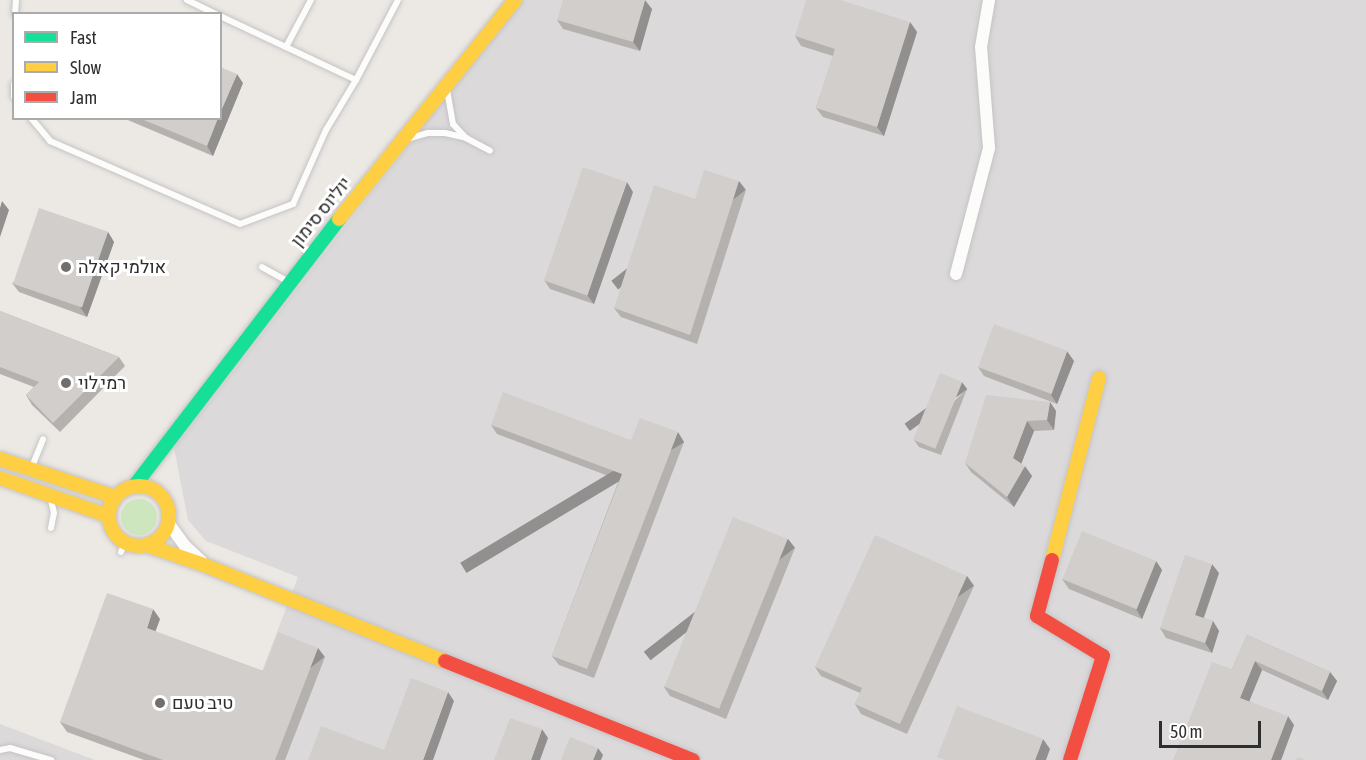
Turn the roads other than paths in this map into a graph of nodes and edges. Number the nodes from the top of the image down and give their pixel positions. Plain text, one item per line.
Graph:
1 (188, 0) edge
2 (208, 0) edge
3 (310, 0) edge
4 (398, 0) edge
5 (514, 0) edge
6 (989, 0) edge
7 (205, 8) junction
8 (212, 12) edge
9 (222, 17) edge
10 (286, 47) junction
11 (356, 80) junction
12 (447, 85) junction
13 (33, 120) edge
14 (466, 138) junction
15 (399, 144) junction
16 (490, 151) dead end
17 (262, 267) dead end
18 (956, 274) dead end
19 (288, 282) junction
20 (1100, 378) dead end
21 (43, 439) dead end
22 (159, 451) junction
23 (0, 459) edge
24 (31, 470) junction
25 (0, 478) edge
26 (135, 485) junction
27 (41, 492) junction
28 (161, 495) junction
29 (115, 497) junction
30 (109, 516) junction
31 (168, 524) junction
32 (51, 528) dead end
33 (146, 545) junction
34 (207, 566) junction
35 (0, 750) edge
36 (51, 760) edge
37 (693, 760) edge
38 (1070, 760) edge

1 - 7 lane
2 - 7 lane
3 - 10 lane
4 - 11 lane
5 - 12 street, יוליוס סימון
6 - 18 street
7 - 8 lane
9 - 10 lane
10 - 11 lane
11 - 13 lane
12 - 14 lane
12 - 15 street, יוליוס סימון
14 - 15 lane
14 - 16 lane
15 - 19 street, יוליוס סימון
17 - 19 lane
19 - 22 street, יוליוס סימון
20 - 38 street
21 - 24 lane
22 - 26 street, יוליוס סימון
22 - 28 street
23 - 24 street
24 - 29 street
25 - 27 street
26 - 28 street
26 - 29 street
27 - 30 street
27 - 32 lane
28 - 31 street
29 - 30 street
30 - 33 street
31 - 33 street
31 - 34 street
33 - 34 street
34 - 37 street
35 - 36 lane

